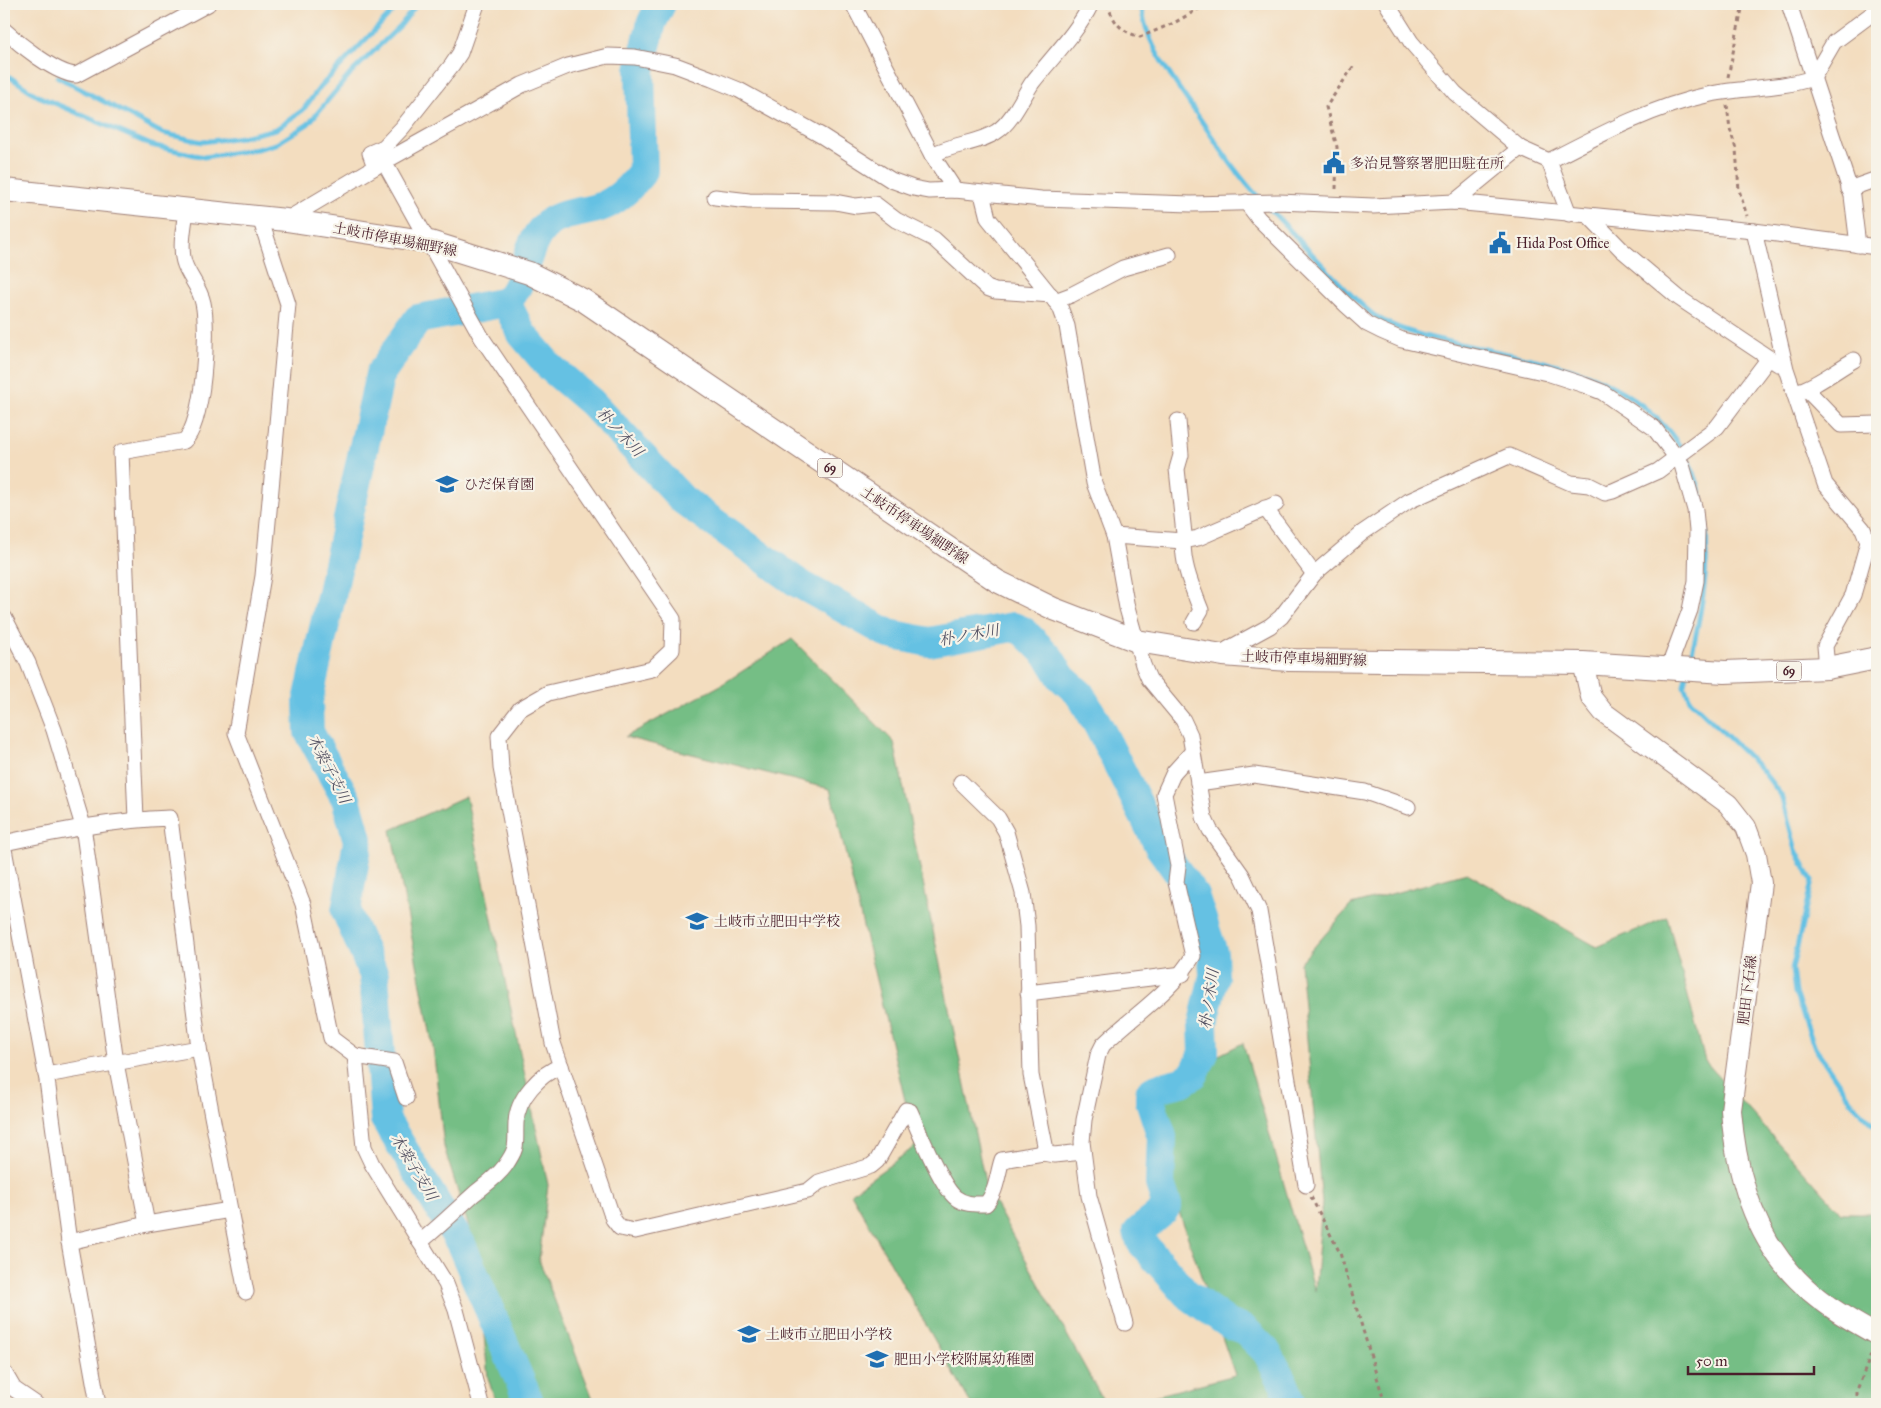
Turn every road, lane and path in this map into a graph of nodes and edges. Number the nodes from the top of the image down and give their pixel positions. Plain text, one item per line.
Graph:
1 (208, 4) edge
2 (477, 4) edge
3 (1091, 4) edge
4 (1107, 4) edge
5 (1207, 4) edge
6 (1387, 4) edge
7 (1743, 4) edge
8 (1788, 4) edge
9 (858, 6) edge
10 (1877, 10) edge
11 (4, 30) edge
12 (1353, 67) dead end
13 (1813, 78) junction
14 (1725, 92) junction
15 (1520, 148) junction
16 (932, 155) junction
17 (1549, 161) junction
18 (379, 165) junction
19 (1877, 179) edge
20 (1849, 189) junction
21 (4, 190) edge
22 (954, 190) junction
23 (982, 194) junction
24 (715, 197) dead end
25 (1248, 202) junction
26 (1454, 202) junction
27 (1335, 204) junction
28 (186, 211) junction
29 (1569, 214) junction
30 (1588, 216) junction
31 (260, 218) junction
32 (286, 220) junction
33 (1753, 231) junction
34 (430, 242) junction
35 (1858, 245) junction
36 (1877, 247) edge
37 (1169, 255) dead end
38 (1053, 298) junction
39 (1770, 358) junction
40 (1854, 360) dead end
41 (1786, 370) junction
42 (1800, 391) junction
43 (1178, 422) dead end
44 (1877, 424) edge
45 (1676, 457) junction
46 (1870, 529) edge
47 (1114, 536) junction
48 (1183, 541) junction
49 (1314, 574) junction
50 (4, 617) edge
51 (1194, 622) dead end
52 (1138, 641) junction
53 (1223, 654) junction
54 (1877, 658) edge
55 (1583, 663) junction
56 (1827, 668) junction
57 (1671, 670) junction
58 (1193, 751) junction
59 (961, 782) dead end
60 (1198, 783) junction
61 (1408, 807) dead end
62 (136, 819) junction
63 (83, 826) junction
64 (4, 843) edge
65 (4, 849) edge
66 (1183, 974) junction
67 (1028, 993) junction
68 (199, 1048) junction
69 (355, 1056) junction
70 (116, 1062) junction
71 (561, 1066) junction
72 (46, 1075) junction
73 (406, 1098) dead end
74 (1083, 1152) junction
75 (1043, 1153) junction
76 (1306, 1185) joint
77 (230, 1210) junction
78 (147, 1224) junction
79 (69, 1242) junction
80 (420, 1242) junction
81 (246, 1292) dead end
82 (1125, 1323) dead end
83 (1876, 1341) edge
84 (4, 1372) edge
85 (9, 1389) edge
86 (36, 1404) edge
87 (98, 1404) edge
88 (481, 1404) edge
89 (1385, 1404) edge
90 (1857, 1404) edge

1 - 11 street
2 - 18 street
3 - 16 street
4 - 5 path
6 - 15 street
7 - 14 path
8 - 13 street
9 - 16 street
10 - 13 street
12 - 27 path
13 - 14 street
13 - 20 street
14 - 17 street
14 - 33 path
15 - 17 street
15 - 26 street
16 - 22 street
17 - 29 street
18 - 22 street
18 - 32 street
18 - 34 street
19 - 20 street
20 - 35 street
21 - 28 main road, 土岐市停車場細野線 / 69
22 - 23 street
23 - 25 street
23 - 38 street
24 - 38 street
25 - 27 street
25 - 45 street
26 - 27 street
26 - 29 street
28 - 31 main road, 土岐市停車場細野線 / 69
28 - 62 street
29 - 30 street
30 - 33 street
30 - 39 street
31 - 32 main road, 土岐市停車場細野線 / 69
31 - 69 street
32 - 34 main road, 土岐市停車場細野線 / 69
33 - 35 street
33 - 41 street
34 - 52 main road, 土岐市停車場細野線 / 69
34 - 71 street
35 - 36 street
37 - 38 street
38 - 47 street
39 - 41 street
39 - 45 street
40 - 42 street
41 - 42 street
42 - 44 street
42 - 46 street
43 - 48 street
45 - 49 street
45 - 57 street
46 - 56 street
47 - 48 street
47 - 52 street
48 - 49 street
48 - 51 street
49 - 53 street
50 - 63 street
52 - 53 main road, 土岐市停車場細野線 / 69
52 - 58 street
53 - 55 main road, 土岐市停車場細野線 / 69
54 - 56 main road, 土岐市停車場細野線 / 69
55 - 57 main road, 土岐市停車場細野線 / 69
55 - 83 main road, 肥田下石線
56 - 57 main road, 土岐市停車場細野線 / 69
58 - 60 street
58 - 66 street
59 - 67 street
60 - 61 street
60 - 76 street
62 - 63 street
62 - 68 street
63 - 64 street
63 - 70 street
65 - 72 street
66 - 67 street
66 - 74 street
67 - 75 street
68 - 70 street
68 - 77 street
69 - 73 street
69 - 80 street
70 - 72 street
70 - 78 street
71 - 75 street
71 - 80 street
72 - 79 street
74 - 75 street
74 - 82 street
76 - 89 path
77 - 78 street
77 - 81 street
78 - 79 street
79 - 87 street
80 - 88 street
83 - 90 path
84 - 85 street
85 - 86 street

